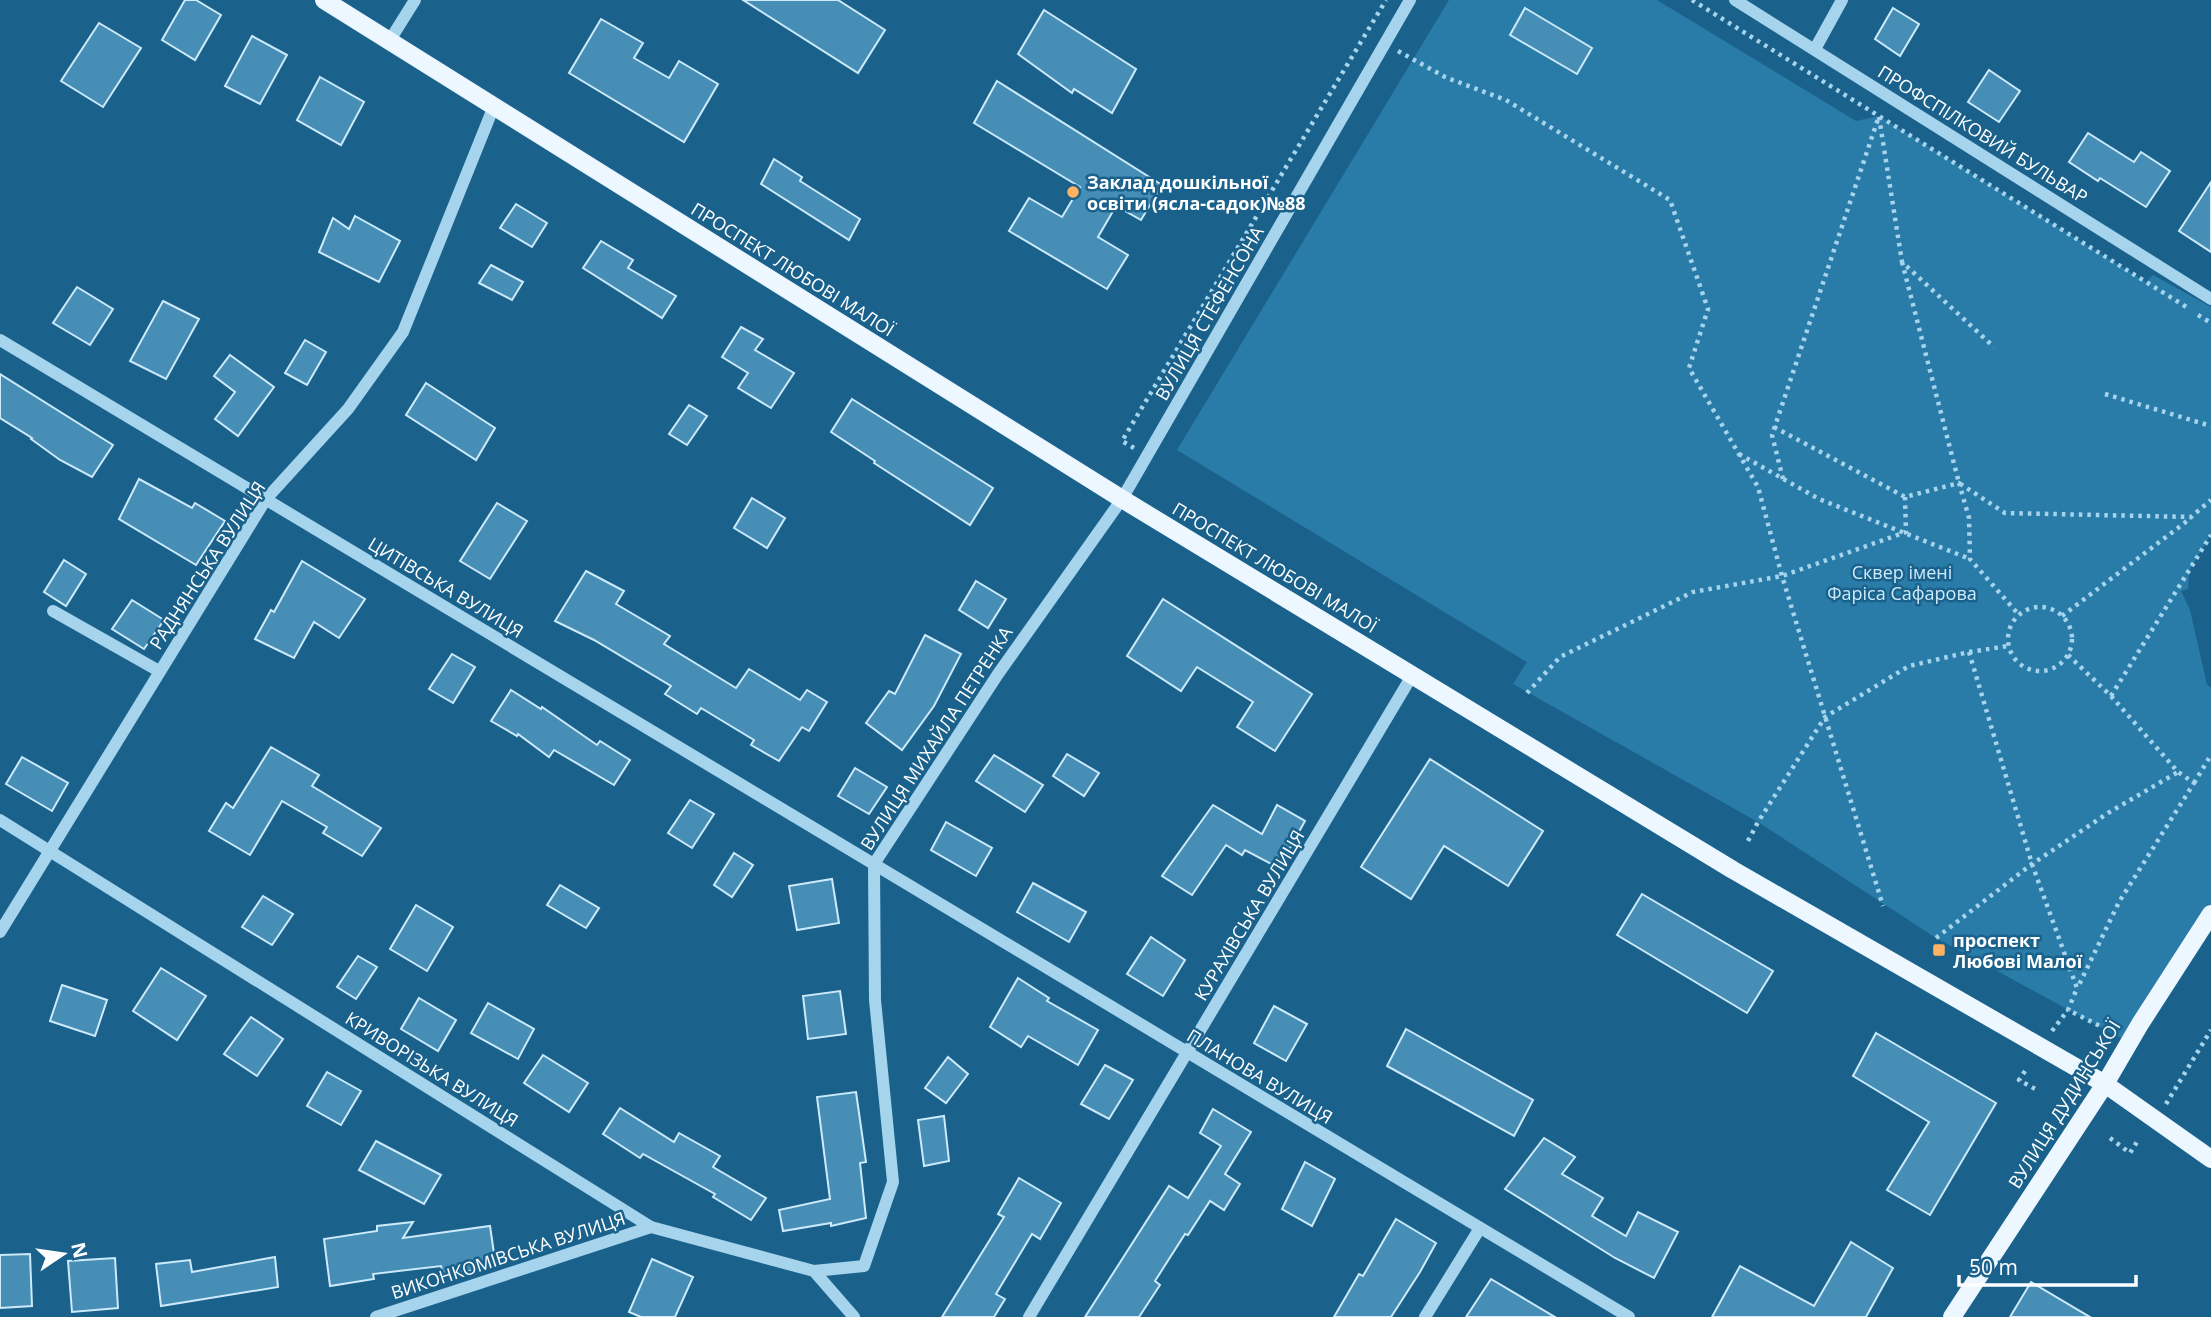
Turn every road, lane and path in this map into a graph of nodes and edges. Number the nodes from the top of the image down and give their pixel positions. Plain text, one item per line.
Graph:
1 (324, 0) edge
2 (415, 0) edge
3 (1386, 0) edge
4 (1410, 0) edge
5 (1692, 0) edge
6 (1735, 0) edge
7 (1842, 0) edge
8 (1365, 35) junction
9 (390, 40) junction
10 (1385, 44) junction
11 (1815, 49) junction
12 (494, 106) junction
13 (1879, 116) junction
14 (1902, 262) junction
15 (2211, 299) edge
16 (2211, 323) edge
17 (0, 340) edge
18 (1994, 347) dead end
19 (2105, 394) dead end
20 (2211, 426) edge
21 (1774, 427) junction
22 (1738, 454) junction
23 (1147, 455) junction
24 (1783, 479) junction
25 (1959, 483) junction
26 (1905, 497) junction
27 (265, 499) junction
28 (1122, 499) junction
29 (2211, 500) edge
30 (2191, 517) junction
31 (1906, 533) junction
32 (2211, 535) edge
33 (1970, 559) junction
34 (1782, 576) junction
35 (53, 611) dead end
36 (2019, 615) junction
37 (2062, 616) junction
38 (2008, 646) junction
39 (1969, 652) junction
40 (2068, 655) junction
41 (159, 671) junction
42 (1413, 674) junction
43 (1527, 693) dead end
44 (2111, 696) junction
45 (1825, 716) junction
46 (2211, 755) edge
47 (2178, 772) junction
48 (2194, 783) junction
49 (0, 820) edge
50 (1748, 841) dead end
51 (49, 850) junction
52 (874, 864) junction
53 (2032, 864) junction
54 (1883, 906) dead end
55 (2211, 914) edge
56 (0, 932) edge
57 (1936, 938) dead end
58 (2077, 988) junction
59 (2068, 1010) junction
60 (2108, 1030) dead end
61 (2211, 1030) edge
62 (2052, 1031) dead end
63 (1187, 1053) junction
64 (2025, 1071) dead end
65 (2105, 1084) junction
66 (2037, 1090) dead end
67 (2161, 1110) dead end
68 (2110, 1138) dead end
69 (2137, 1142) dead end
70 (2211, 1159) edge
71 (651, 1227) junction
72 (1480, 1228) junction
73 (814, 1271) junction
74 (376, 1317) edge
75 (854, 1317) edge
76 (1029, 1317) edge
77 (1425, 1317) edge
78 (1629, 1317) edge
79 (1952, 1317) edge

1 - 9 main road, ПРОСПЕКТ ЛЮБОВІ МАЛОЇ
2 - 9 street
3 - 8 path
4 - 10 street, ВУЛИЦЯ СТЕФЕНСОНА
5 - 13 path
6 - 11 street, ПРОФСПІЛКОВИЙ БУЛЬВАР
7 - 11 street
8 - 10 path
8 - 23 path
9 - 12 main road, ПРОСПЕКТ ЛЮБОВІ МАЛОЇ
10 - 22 path
10 - 23 street, ВУЛИЦЯ СТЕФЕНСОНА
11 - 15 street, ПРОФСПІЛКОВИЙ БУЛЬВАР
12 - 27 street, РАДНЯНСЬКА ВУЛИЦЯ
12 - 28 main road, ПРОСПЕКТ ЛЮБОВІ МАЛОЇ
13 - 14 path
13 - 16 path
13 - 21 path
14 - 18 path
14 - 25 path
17 - 27 street, ЦИТІВСЬКА ВУЛИЦЯ
19 - 20 path
21 - 24 path
21 - 26 path
22 - 24 path
22 - 34 path
23 - 28 street, ВУЛИЦЯ СТЕФЕНСОНА
24 - 31 path
25 - 26 path
25 - 30 path
25 - 33 path
26 - 31 path
27 - 41 street, РАДНЯНСЬКА ВУЛИЦЯ
27 - 52 street, ЦИТІВСЬКА ВУЛИЦЯ
28 - 42 main road, ПРОСПЕКТ ЛЮБОВІ МАЛОЇ
28 - 52 street, ВУЛИЦЯ МИХАЙЛА ПЕТРЕНКА
29 - 30 path
30 - 37 path
31 - 33 path
31 - 34 path
32 - 44 path
33 - 36 path
34 - 43 path
34 - 45 path
35 - 41 street
36 - 37 path
36 - 38 path
37 - 40 path
38 - 39 path
38 - 40 path
39 - 45 path
39 - 53 path
40 - 44 path
41 - 51 street, РАДНЯНСЬКА ВУЛИЦЯ
42 - 63 street, КУРАХІВСЬКА ВУЛИЦЯ
42 - 65 main road, ПРОСПЕКТ ЛЮБОВІ МАЛОЇ
44 - 47 path
45 - 50 path
45 - 54 path
46 - 48 path
47 - 48 path
47 - 53 path
48 - 58 path
49 - 51 street, КРИВОРІЗЬКА ВУЛИЦЯ
51 - 56 street, РАДНЯНСЬКА ВУЛИЦЯ
51 - 71 street, КРИВОРІЗЬКА ВУЛИЦЯ
52 - 63 street, ПЛАНОВА ВУЛИЦЯ
52 - 73 street, ВУЛИЦЯ МИХАЙЛА ПЕТРЕНКА
53 - 57 path
53 - 58 path
55 - 65 main road, ВУЛИЦЯ ДУДИНСЬКОЇ
58 - 59 path
59 - 60 path
59 - 62 path
61 - 67 path
63 - 72 street, ПЛАНОВА ВУЛИЦЯ
63 - 76 street, КУРАХІВСЬКА ВУЛИЦЯ
64 - 66 path
65 - 70 main road, ПРОСПЕКТ ЛЮБОВІ МАЛОЇ
65 - 79 main road, ВУЛИЦЯ ДУДИНСЬКОЇ
68 - 69 path
71 - 73 street, КРИВОРІЗЬКА ВУЛИЦЯ
71 - 74 street, ВИКОНКОМІВСЬКА ВУЛИЦЯ
72 - 77 street
72 - 78 street, ПЛАНОВА ВУЛИЦЯ
73 - 75 street

